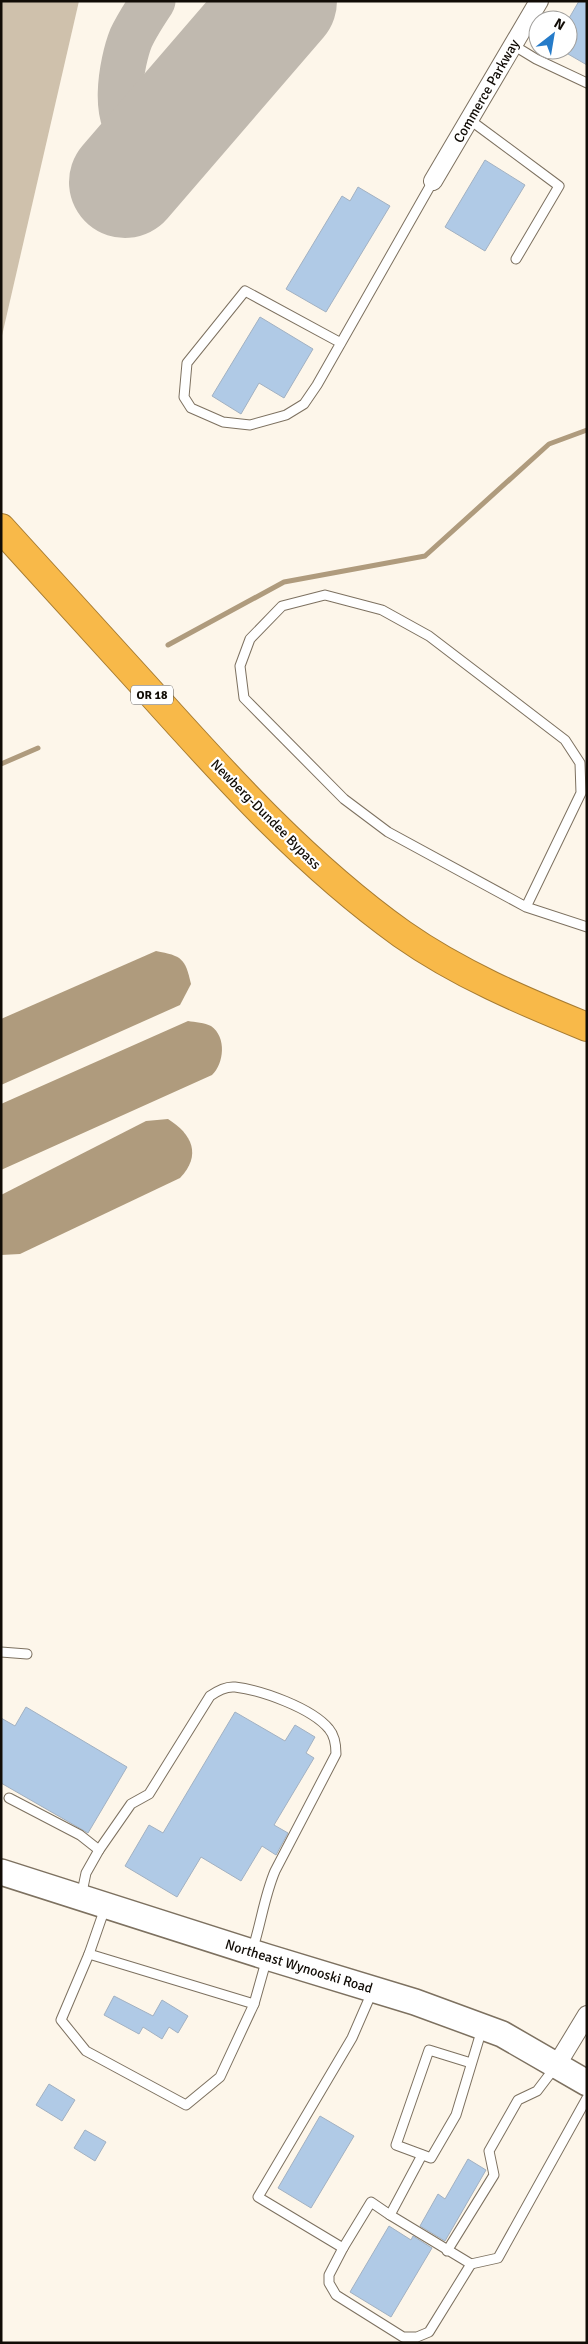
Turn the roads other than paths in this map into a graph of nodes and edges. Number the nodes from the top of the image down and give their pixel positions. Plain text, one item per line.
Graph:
1 (539, 1) edge
2 (513, 45) junction
3 (587, 83) edge
4 (470, 120) junction
5 (434, 181) joint
6 (516, 259) dead end
7 (341, 343) junction
8 (1, 528) edge
9 (526, 907) junction
10 (587, 926) edge
11 (587, 1027) edge
12 (1, 1652) edge
13 (27, 1654) dead end
14 (9, 1798) dead end
15 (99, 1850) junction
16 (1, 1872) edge
17 (81, 1897) junction
18 (105, 1905) junction
19 (89, 1954) junction
20 (259, 1955) junction
21 (373, 1989) junction
22 (254, 2004) junction
23 (587, 2015) edge
24 (482, 2027) junction
25 (471, 2063) junction
26 (556, 2066) junction
27 (587, 2083) edge
28 (587, 2098) edge
29 (422, 2155) junction
30 (390, 2216) junction
31 (343, 2248) junction
32 (448, 2251) junction
33 (471, 2264) junction

1 - 2 street, Commerce Parkway
2 - 3 lane
2 - 4 street, Commerce Parkway
4 - 5 street, Commerce Parkway
4 - 6 lane
5 - 7 lane
7 - 7 lane
8 - 11 highway, Newberg-Dundee Bypass / OR 18
9 - 9 lane
9 - 10 lane
12 - 13 lane
14 - 15 lane
15 - 17 lane
15 - 20 lane
16 - 17 main road, Northeast Wynooski Road
17 - 18 main road, Northeast Wynooski Road
18 - 19 lane
18 - 20 main road, Northeast Wynooski Road
19 - 22 lane
19 - 22 lane
20 - 21 main road, Northeast Wynooski Road
20 - 22 lane
21 - 24 main road, Northeast Wynooski Road
21 - 31 lane
23 - 26 street
24 - 25 lane
24 - 26 main road, Northeast Wynooski Road
25 - 29 lane
25 - 29 lane
26 - 27 main road, Northeast Wynooski Road
26 - 32 lane
28 - 33 lane
29 - 30 lane
30 - 31 lane
30 - 32 lane
31 - 33 lane
32 - 33 lane

